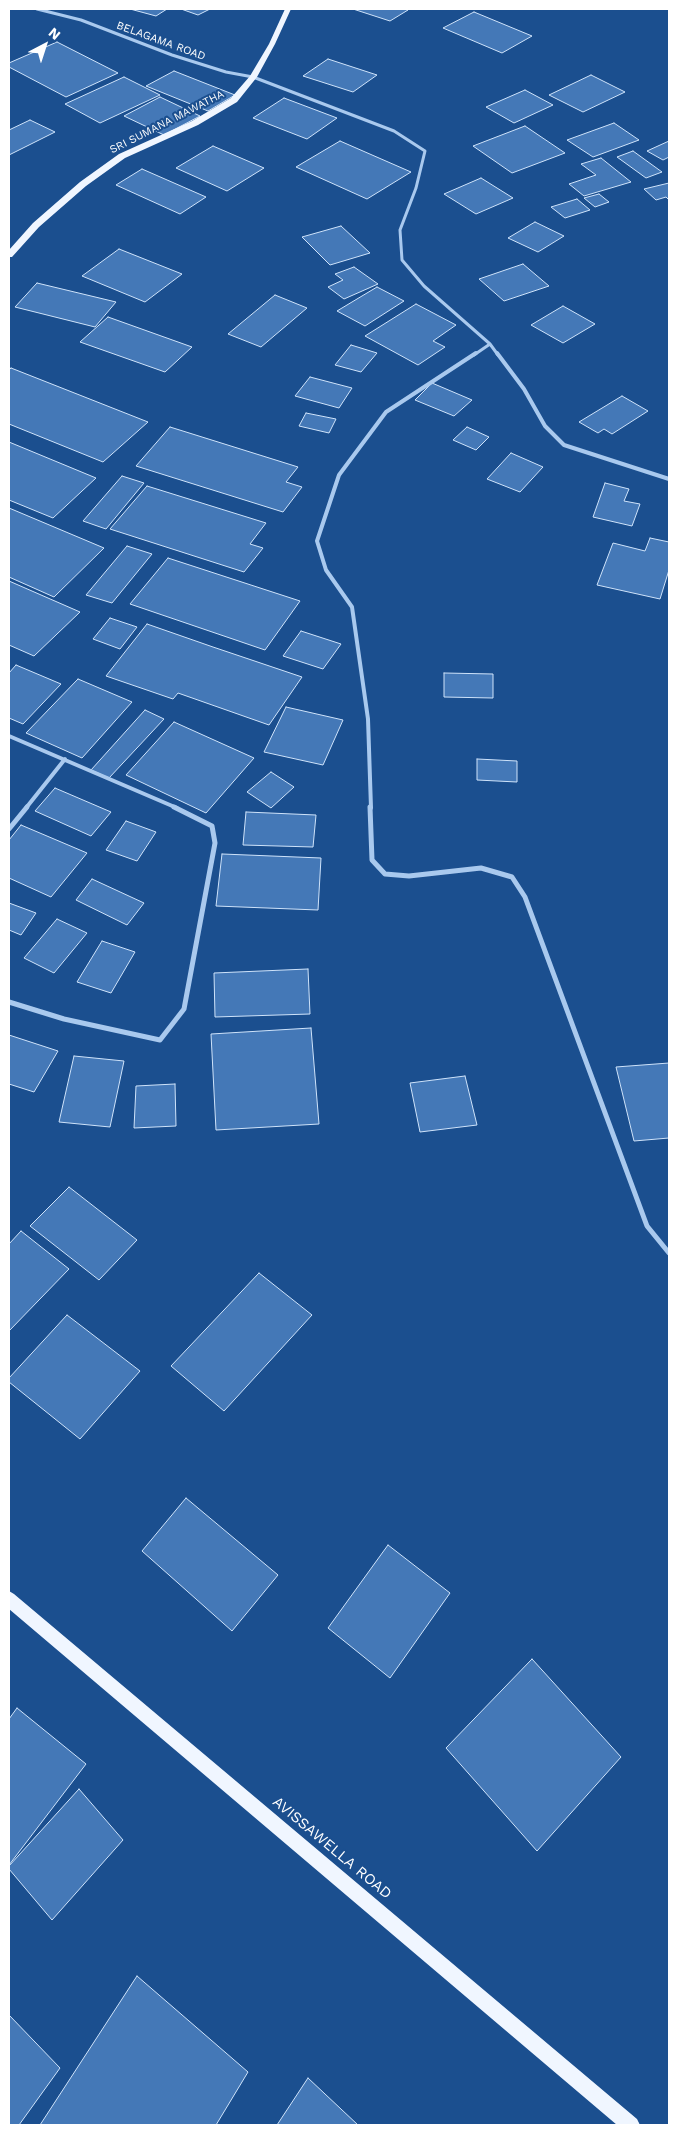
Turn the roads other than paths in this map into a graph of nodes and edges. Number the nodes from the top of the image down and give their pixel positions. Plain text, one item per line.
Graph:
1 (37, 9) edge
2 (288, 9) edge
3 (252, 77) junction
4 (9, 255) edge
5 (490, 344) junction
6 (669, 479) edge
7 (9, 736) edge
8 (65, 759) junction
9 (9, 829) edge
10 (9, 1002) edge
11 (669, 1253) edge
12 (9, 1599) edge
13 (632, 2125) edge

1 - 3 street, BELAGAMA ROAD
2 - 3 main road, SRI SUMANA MAWATHA
3 - 4 main road, SRI SUMANA MAWATHA
3 - 5 street, BELAGAMA ROAD
5 - 6 street
5 - 11 street
7 - 8 street
8 - 9 street
8 - 10 street
12 - 13 main road, AVISSAWELLA ROAD

